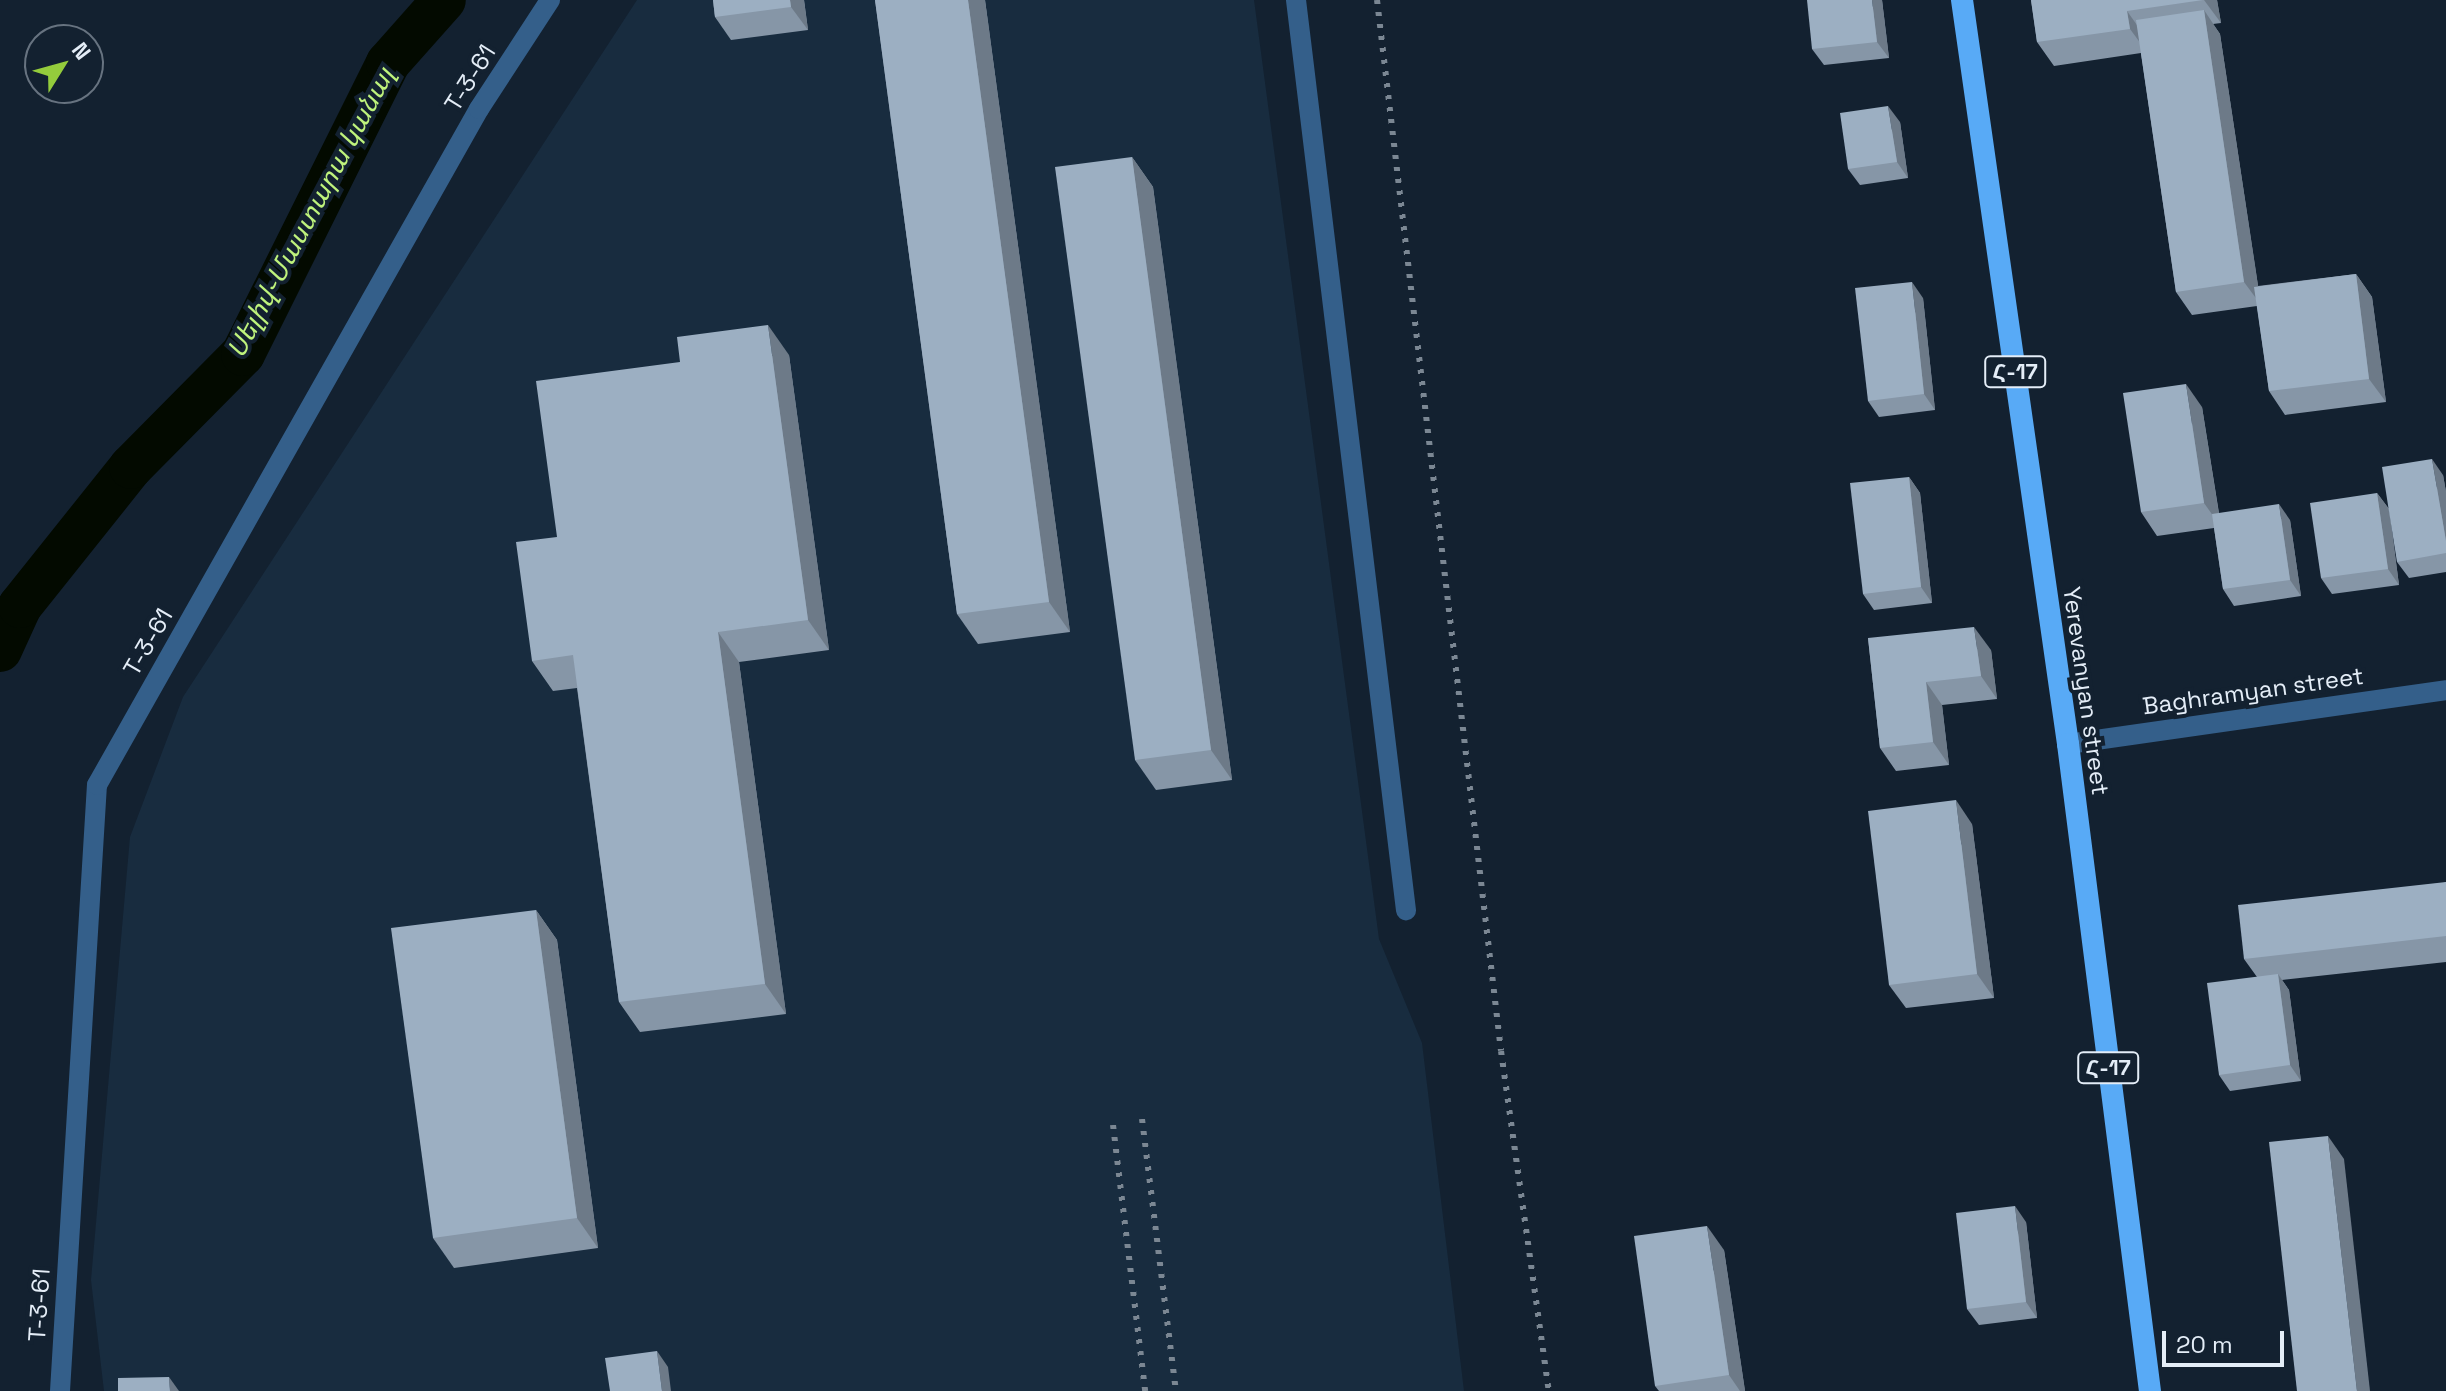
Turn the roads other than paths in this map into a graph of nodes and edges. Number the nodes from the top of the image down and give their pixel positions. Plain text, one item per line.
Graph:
1 (550, 0) edge
2 (1296, 0) edge
3 (1962, 0) edge
4 (2446, 690) edge
5 (2068, 744) junction
6 (1406, 910) dead end
7 (60, 1391) edge
8 (2150, 1391) edge

1 - 7 street, T-3-61
2 - 6 street
3 - 5 highway, Yerevanyan street / Հ-17
4 - 5 street, Baghramyan street
5 - 8 highway, Yerevanyan street / Հ-17

